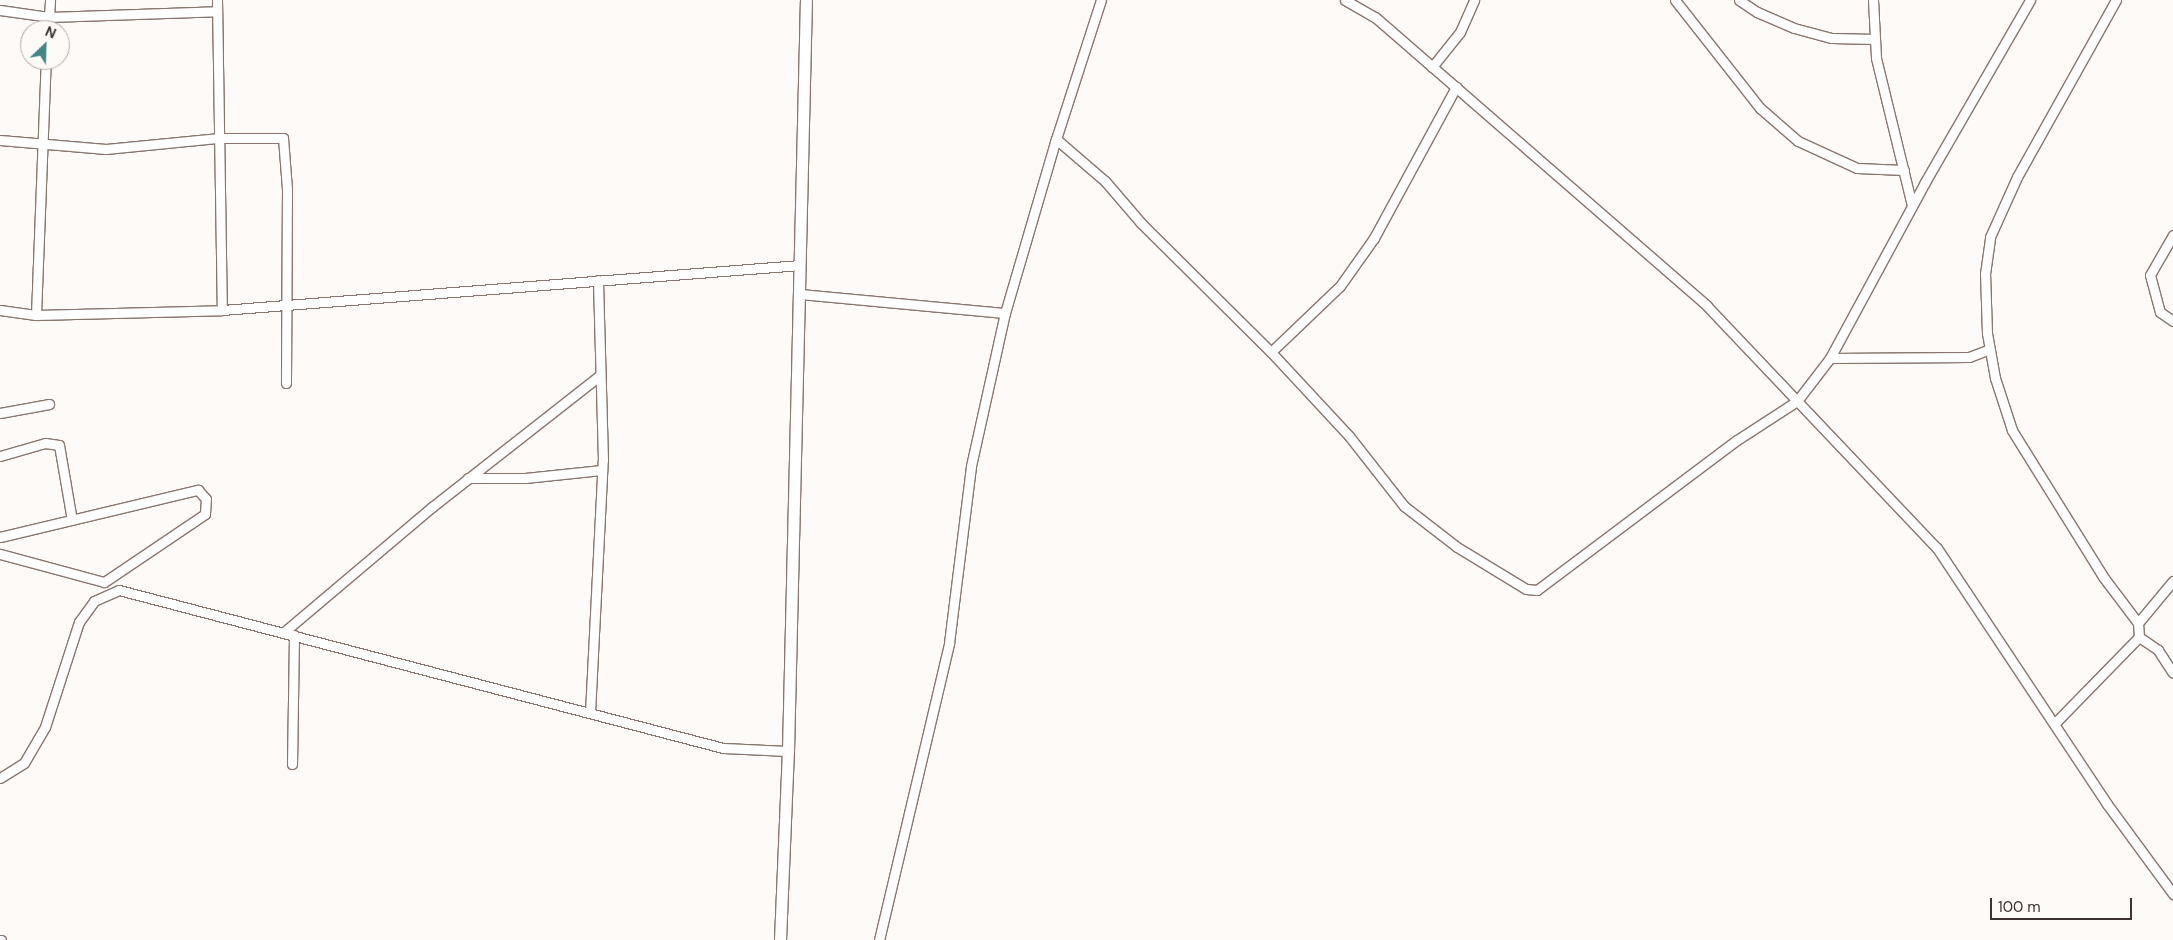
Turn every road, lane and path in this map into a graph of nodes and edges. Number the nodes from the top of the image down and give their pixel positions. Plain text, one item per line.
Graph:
1 (50, 0) edge
2 (217, 0) edge
3 (806, 0) edge
4 (1101, 0) edge
5 (1345, 0) edge
6 (1474, 0) edge
7 (1675, 0) edge
8 (1739, 0) edge
9 (1873, 0) edge
10 (2030, 0) edge
11 (2116, 0) edge
12 (0, 10) edge
13 (217, 11) junction
14 (49, 17) junction
15 (49, 20) edge
16 (1875, 40) junction
17 (1432, 67) junction
18 (45, 70) edge
19 (1456, 87) junction
20 (219, 138) junction
21 (1056, 138) junction
22 (0, 140) edge
23 (40, 144) junction
24 (1904, 170) junction
25 (1912, 206) junction
26 (2173, 235) edge
27 (800, 265) junction
28 (598, 280) junction
29 (799, 294) junction
30 (288, 305) junction
31 (0, 310) edge
32 (222, 310) junction
33 (1005, 313) junction
34 (36, 315) junction
35 (2173, 321) edge
36 (1990, 349) junction
37 (1271, 352) junction
38 (1830, 358) junction
39 (599, 376) junction
40 (286, 383) dead end
41 (1797, 401) junction
42 (48, 404) dead end
43 (0, 412) edge
44 (0, 456) edge
45 (602, 470) junction
46 (468, 478) junction
47 (72, 520) junction
48 (0, 537) edge
49 (0, 554) edge
50 (2173, 581) edge
51 (2138, 622) junction
52 (284, 632) junction
53 (294, 635) junction
54 (2139, 638) junction
55 (2173, 672) edge
56 (590, 714) junction
57 (2055, 723) junction
58 (788, 752) junction
59 (292, 764) dead end
60 (0, 778) edge
61 (2173, 894) edge
62 (780, 940) edge
63 (878, 940) edge

1 - 14 street
2 - 13 street
3 - 27 main road
4 - 21 street
5 - 17 street
6 - 17 street
7 - 24 street
8 - 16 street
9 - 16 street
10 - 25 street
11 - 36 street
12 - 14 street
13 - 14 street
13 - 20 street
14 - 15 street
16 - 24 street
17 - 19 street
18 - 23 street
19 - 37 street
19 - 41 street
20 - 23 street
20 - 30 street
20 - 32 street
21 - 33 street
21 - 37 street
22 - 23 street
23 - 34 street
24 - 25 street
25 - 38 street
26 - 35 street
27 - 28 street
27 - 29 main road
28 - 30 street
28 - 39 street
29 - 33 street
29 - 58 main road
30 - 32 street
30 - 40 street
31 - 34 street
32 - 34 street
33 - 63 street
36 - 38 street
36 - 51 street
37 - 41 street
38 - 41 street
39 - 45 street
39 - 46 street
41 - 57 street
42 - 43 street
44 - 47 street
45 - 46 street
45 - 56 street
46 - 52 street
47 - 48 street
47 - 49 street
50 - 51 street
51 - 54 street
52 - 53 street
52 - 60 street
53 - 56 street
53 - 59 street
54 - 55 street
54 - 57 street
56 - 58 street
57 - 61 street
58 - 62 main road

